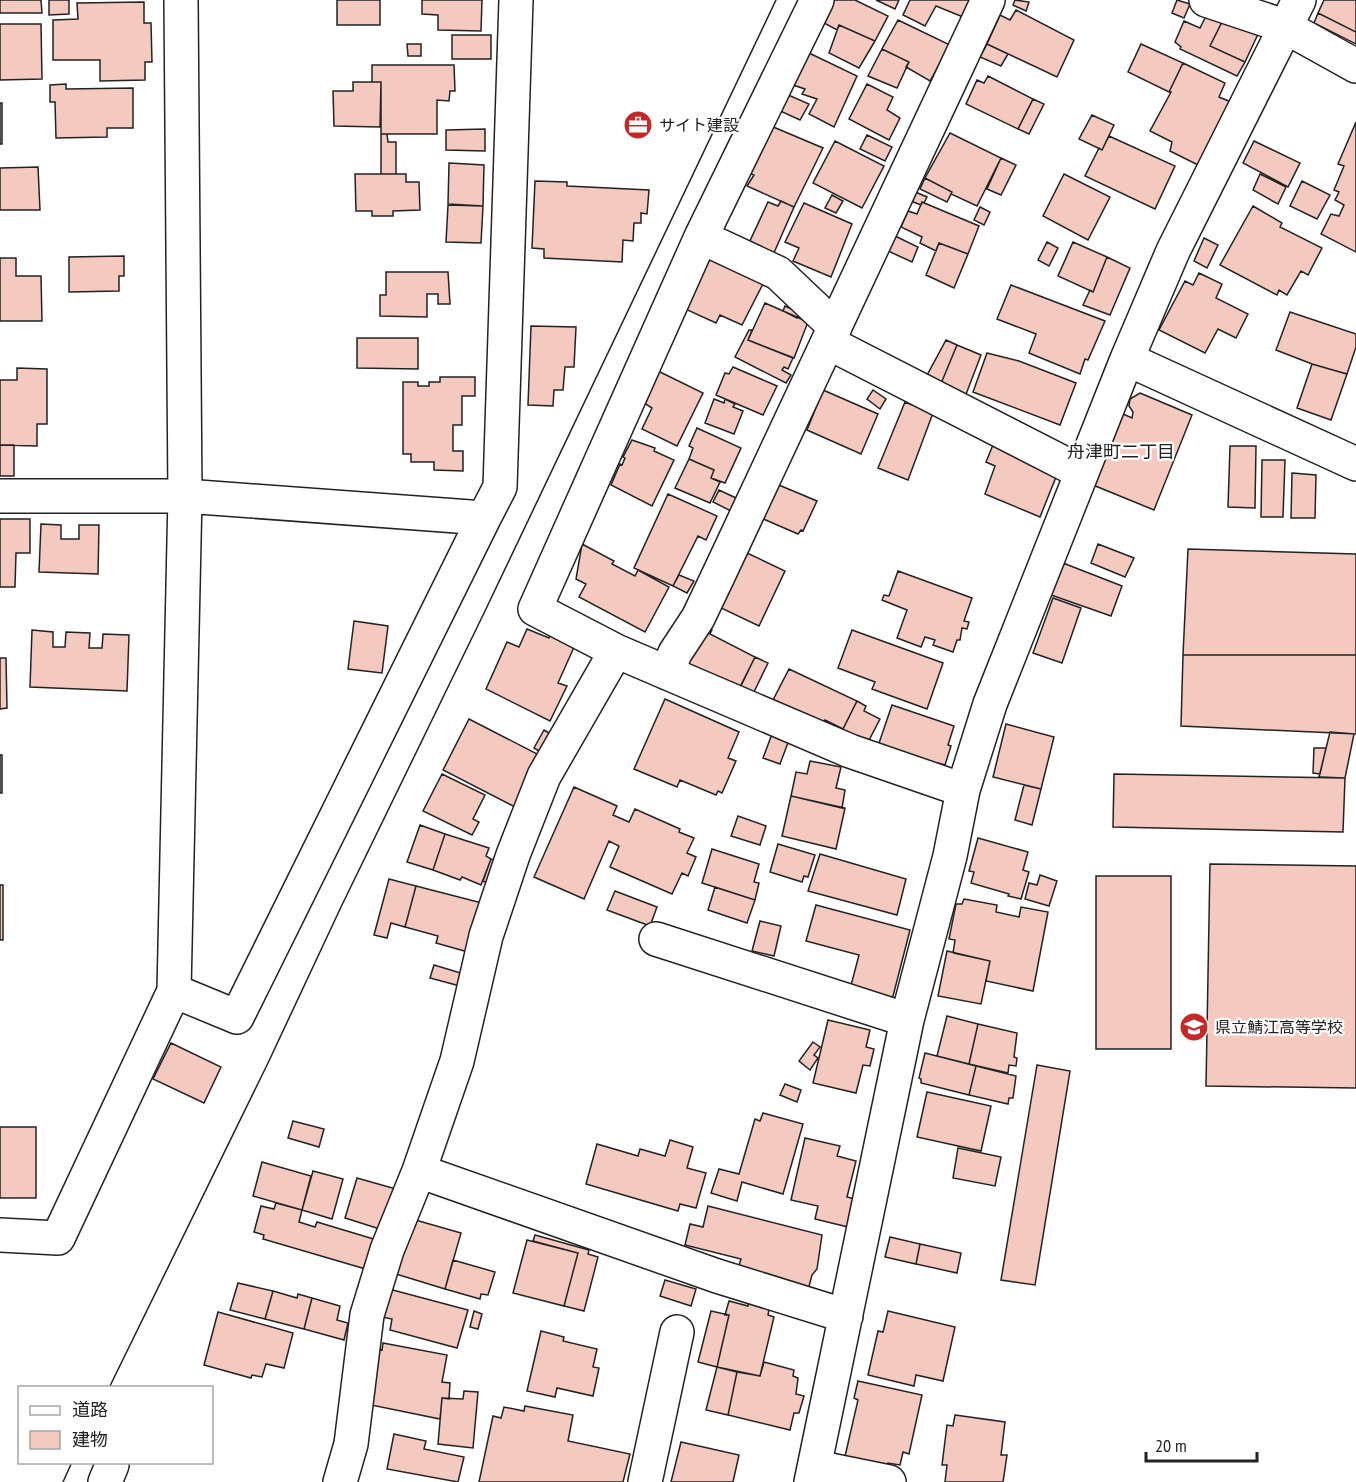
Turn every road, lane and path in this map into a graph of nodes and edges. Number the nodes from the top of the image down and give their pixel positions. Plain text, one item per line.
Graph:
1 (181, 0) edge
2 (516, 0) edge
3 (817, 0) edge
4 (988, 0) edge
5 (1206, 0) edge
6 (1292, 13) edge
7 (1356, 66) edge
8 (701, 237) junction
9 (832, 335) junction
10 (1127, 359) junction
11 (1356, 464) edge
12 (1081, 472) junction
13 (0, 495) edge
14 (184, 496) junction
15 (484, 518) junction
16 (616, 651) junction
17 (667, 673) junction
18 (963, 790) junction
19 (656, 939) dead end
20 (174, 991) junction
21 (907, 1020) junction
22 (419, 1171) junction
23 (0, 1235) edge
24 (846, 1316) junction
25 (677, 1332) dead end
26 (813, 1475) edge
27 (340, 1482) edge
28 (645, 1482) edge
29 (889, 1482) edge

1 - 14 street
2 - 15 street
3 - 8 street
4 - 9 street
5 - 6 street
6 - 7 street
6 - 10 street
8 - 9 street
8 - 16 street
9 - 12 street
9 - 17 street
10 - 11 street
10 - 12 street
12 - 18 street
13 - 14 street
14 - 15 street
14 - 20 street
15 - 20 street
16 - 17 street
16 - 22 street
17 - 18 street
18 - 21 street
19 - 21 street
20 - 23 street
21 - 24 street
22 - 24 street
22 - 27 street
24 - 26 street
25 - 28 street
26 - 29 street

